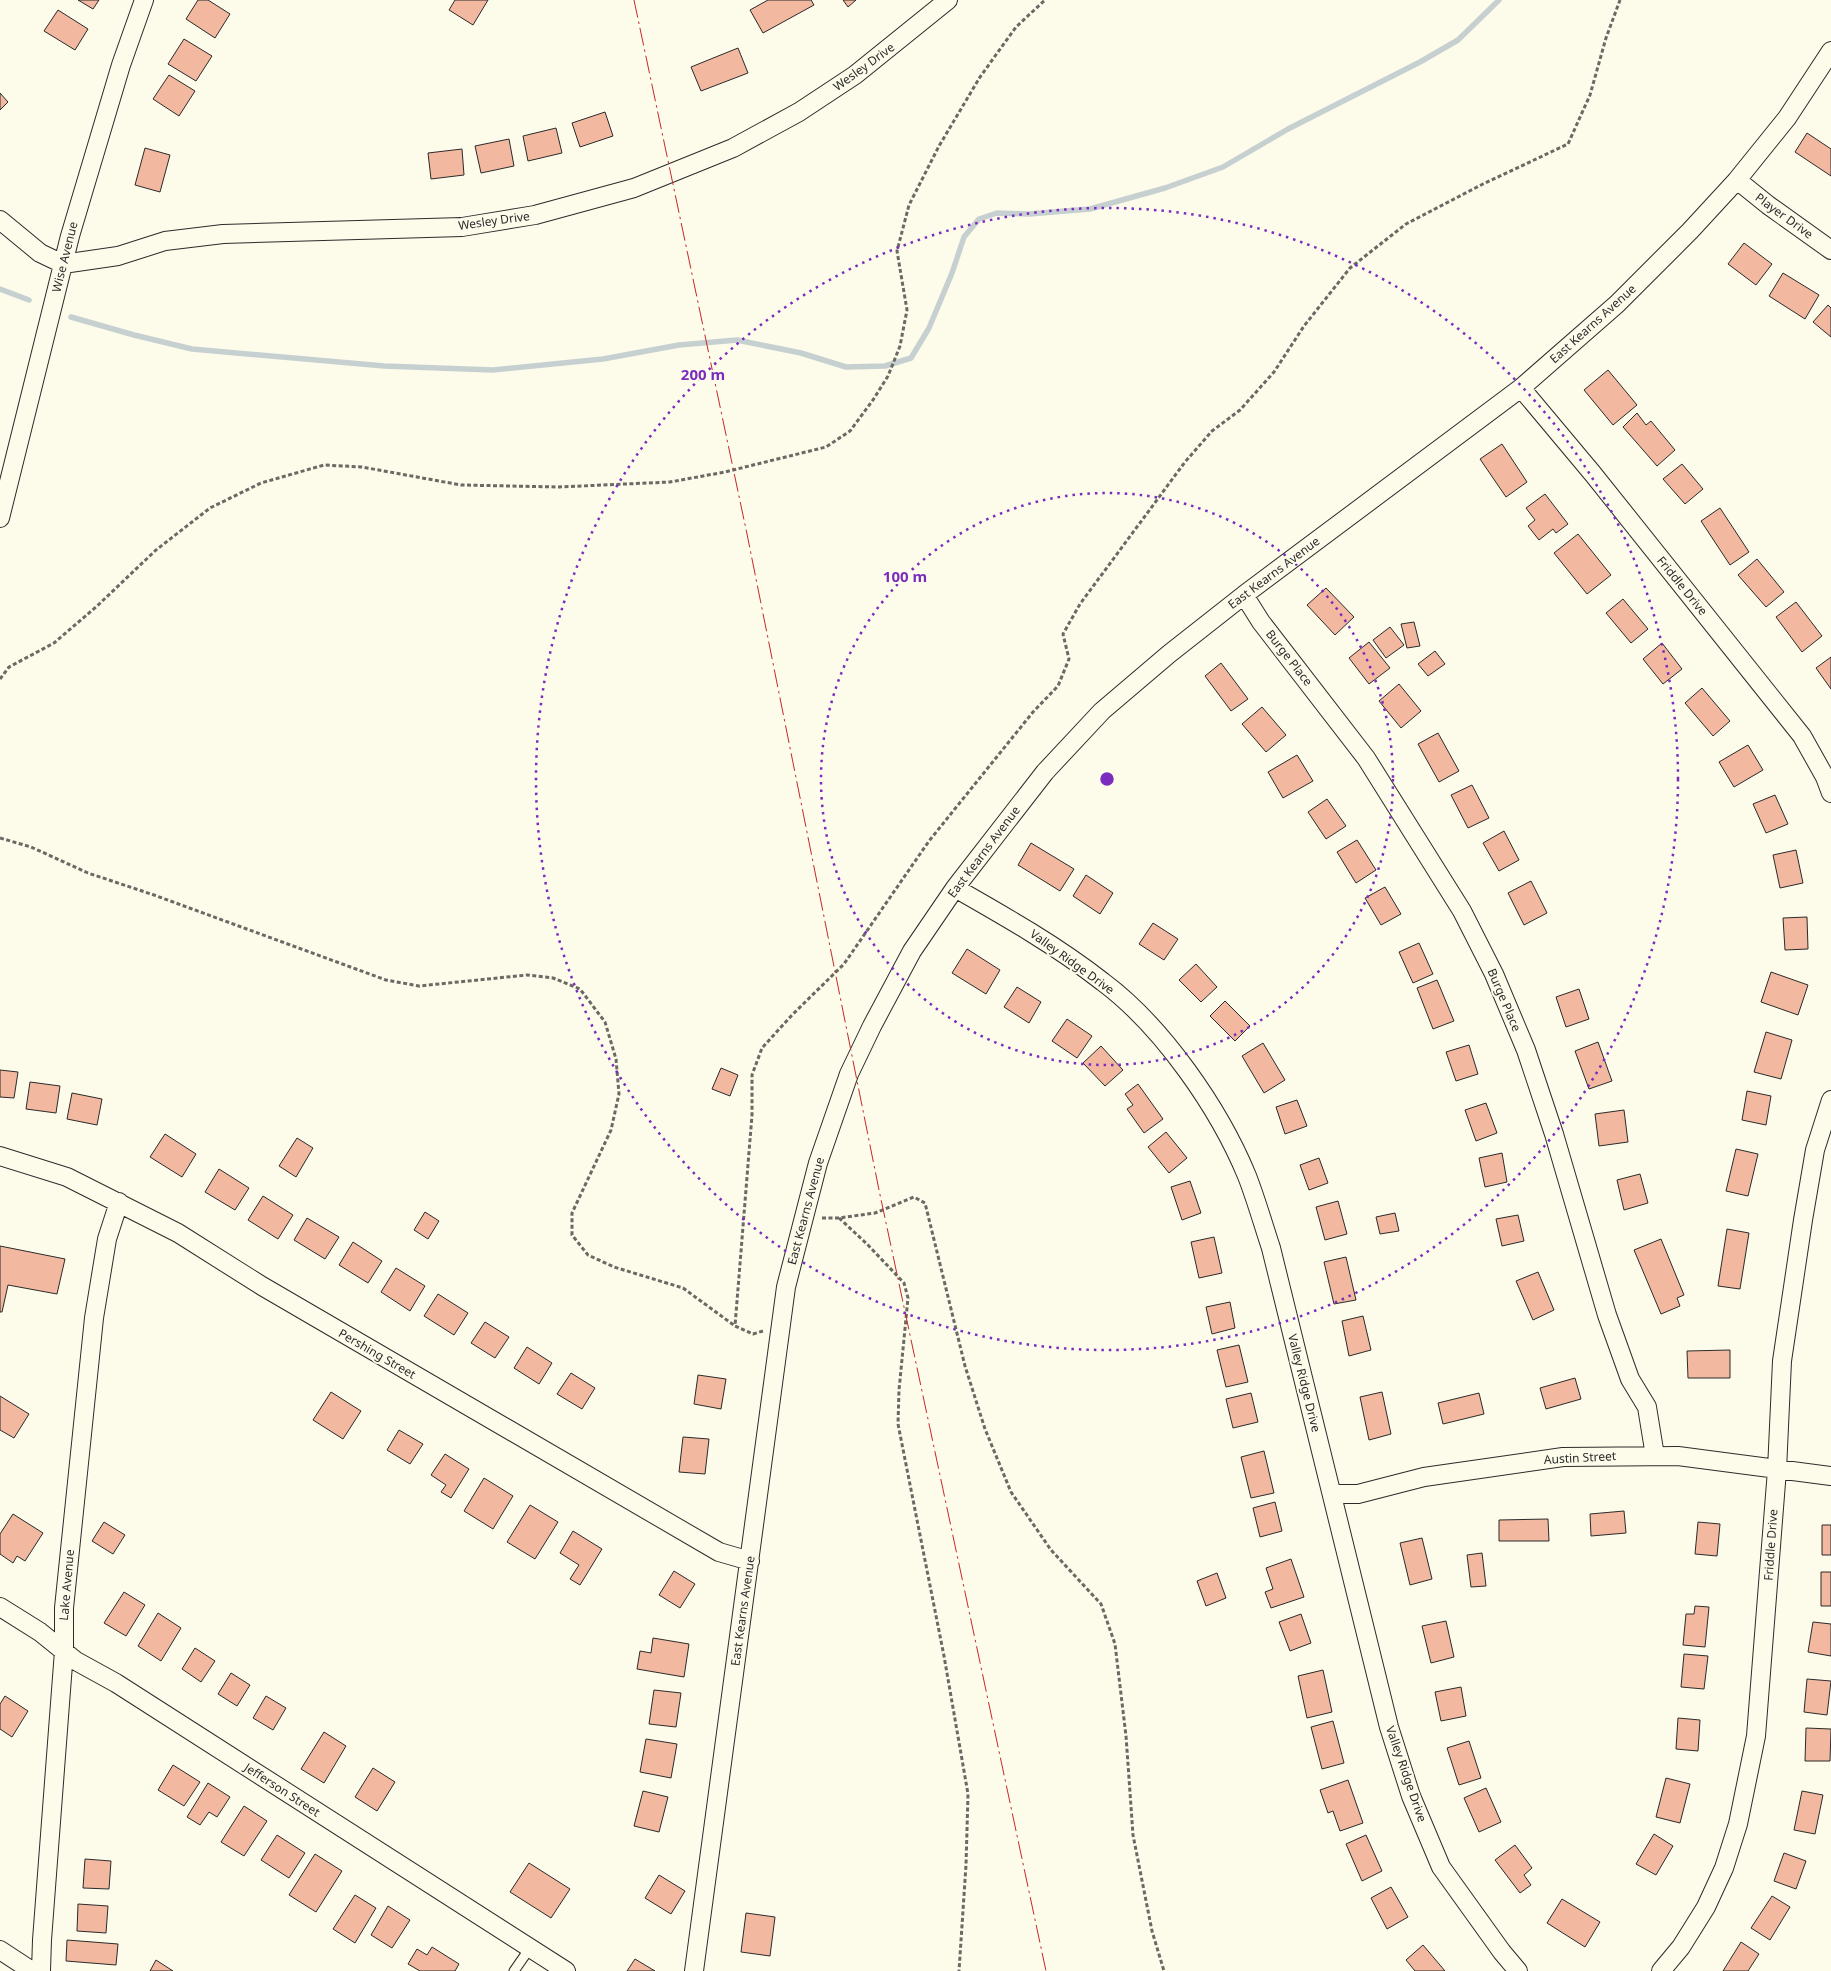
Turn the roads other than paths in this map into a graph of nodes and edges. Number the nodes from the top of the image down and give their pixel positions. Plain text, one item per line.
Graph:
1 (144, 0) edge
2 (948, 0) edge
3 (1831, 51) edge
4 (1738, 180) junction
5 (0, 220) edge
6 (1831, 250) edge
7 (63, 264) junction
8 (1521, 388) junction
9 (0, 518) edge
10 (1244, 595) junction
11 (1831, 793) edge
12 (955, 888) junction
13 (1831, 1100) edge
14 (0, 1156) edge
15 (118, 1202) junction
16 (1655, 1456) junction
17 (1777, 1470) junction
18 (1831, 1476) edge
19 (1332, 1494) junction
20 (750, 1561) junction
21 (0, 1607) edge
22 (64, 1651) junction
23 (530, 1948) junction
24 (0, 1950) edge
25 (32, 1971) edge
26 (41, 1971) edge
27 (514, 1971) edge
28 (566, 1971) edge
29 (694, 1971) edge
30 (1518, 1971) edge
31 (1661, 1971) edge

1 - 7 street, Wise Avenue
2 - 7 street, Wesley Drive
3 - 4 street, East Kearns Avenue
4 - 6 street, Player Drive
4 - 8 street, East Kearns Avenue
5 - 7 street
7 - 9 street, Wise Avenue
8 - 10 street, East Kearns Avenue
8 - 11 street, Friddle Drive
10 - 12 street, East Kearns Avenue
10 - 16 street, Burge Place
12 - 19 street, Valley Ridge Drive
12 - 20 street, East Kearns Avenue
13 - 17 street, Friddle Drive
14 - 15 street, Pershing Street
15 - 20 street, Pershing Street
15 - 22 street, Lake Avenue
16 - 17 street, Austin Street
16 - 19 street, Austin Street
17 - 18 street, Austin Street
17 - 31 street, Friddle Drive
19 - 30 street, Valley Ridge Drive
20 - 29 street, East Kearns Avenue
21 - 22 street, Jefferson Street
22 - 23 street, Jefferson Street
22 - 26 street, Lake Avenue
23 - 27 lane
23 - 28 street, Jefferson Street
24 - 25 street

